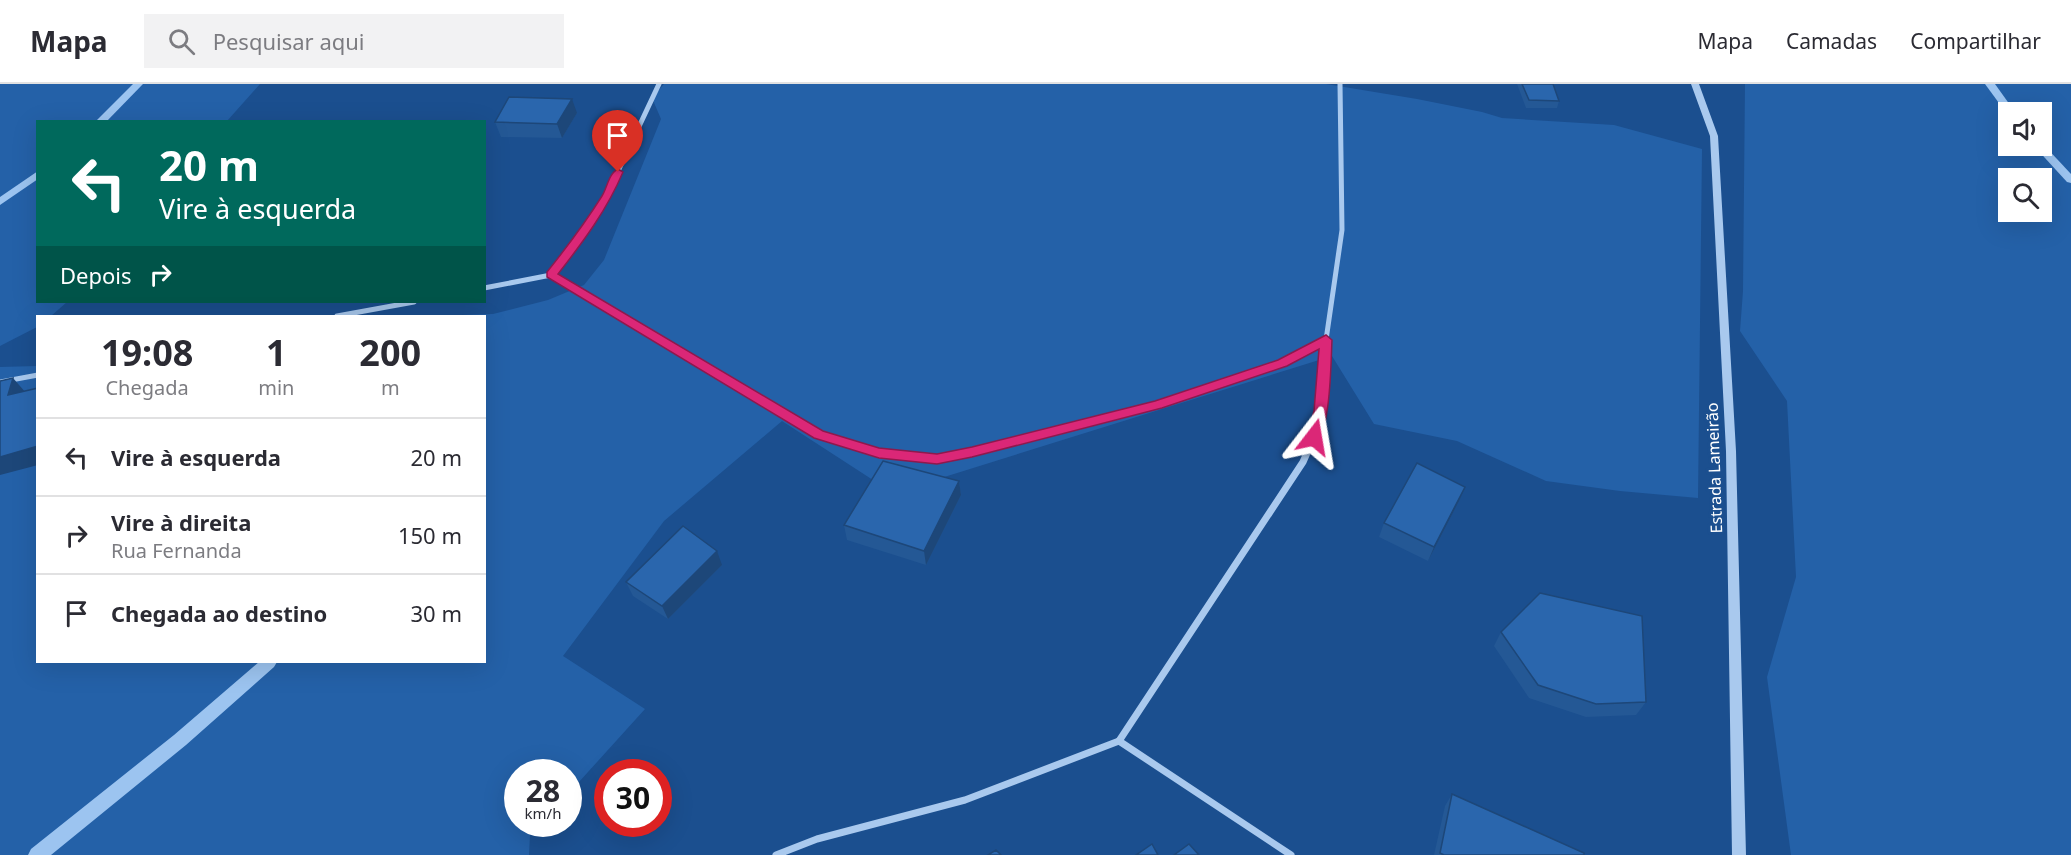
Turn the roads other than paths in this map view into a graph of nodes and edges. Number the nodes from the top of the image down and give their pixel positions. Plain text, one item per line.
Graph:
1 (659, 84) edge
2 (1340, 84) edge
3 (1695, 84) edge
4 (551, 275) junction
5 (486, 288) edge
6 (408, 303) edge
7 (342, 315) edge
8 (1326, 340) junction
9 (36, 375) edge
10 (0, 382) edge
11 (1119, 741) junction
12 (776, 855) edge
13 (1291, 855) edge
14 (1739, 855) edge

1 - 4 street
2 - 8 street
3 - 14 street, Estrada Lameirão
4 - 5 street
4 - 8 street
6 - 7 street
8 - 11 street
9 - 10 street
11 - 12 street
11 - 13 street

